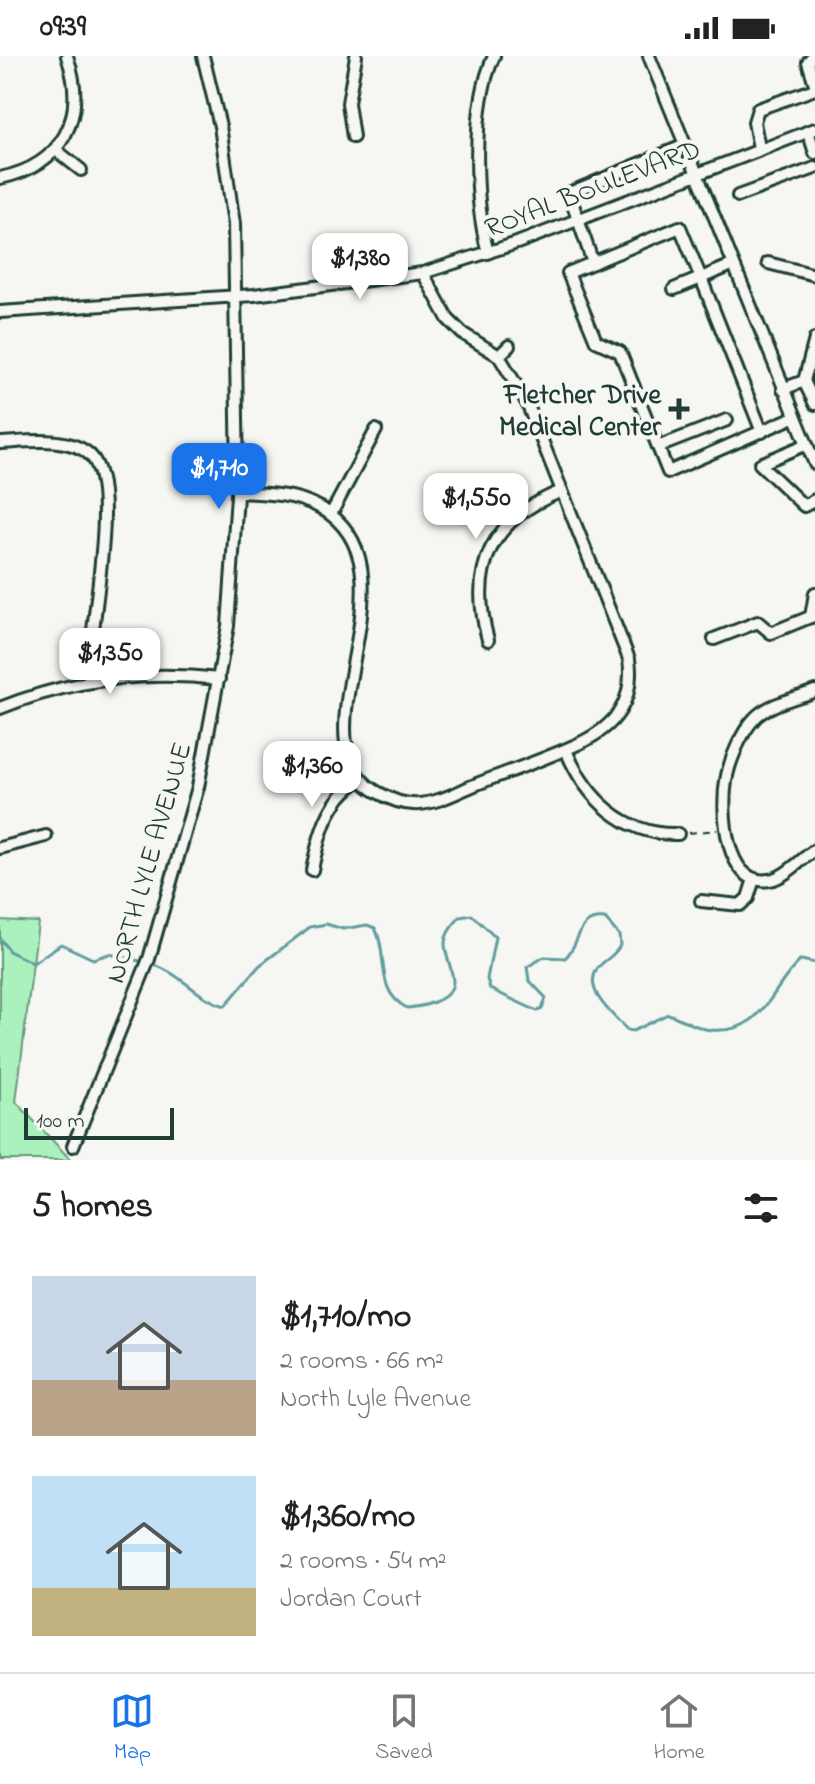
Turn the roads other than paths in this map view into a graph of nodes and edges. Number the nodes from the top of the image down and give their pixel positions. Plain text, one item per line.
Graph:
1 (67, 56) edge
2 (203, 56) edge
3 (356, 56) edge
4 (494, 56) edge
5 (649, 56) edge
6 (813, 56) edge
7 (815, 87) edge
8 (811, 130) edge
9 (353, 137) dead end
10 (683, 146) junction
11 (759, 148) junction
12 (57, 151) junction
13 (815, 153) edge
14 (815, 168) edge
15 (81, 170) dead end
16 (695, 173) junction
17 (0, 178) edge
18 (738, 196) dead end
19 (576, 220) junction
20 (488, 253) junction
21 (593, 263) junction
22 (768, 263) dead end
23 (732, 265) junction
24 (423, 273) junction
25 (815, 275) edge
26 (701, 278) junction
27 (674, 289) dead end
28 (237, 297) junction
29 (0, 312) edge
30 (815, 339) edge
31 (509, 346) dead end
32 (499, 356) junction
33 (804, 381) junction
34 (783, 389) junction
35 (815, 404) edge
36 (794, 417) junction
37 (727, 420) dead end
38 (376, 430) dead end
39 (762, 432) junction
40 (0, 443) edge
41 (805, 445) junction
42 (658, 447) junction
43 (815, 464) edge
44 (562, 491) junction
45 (237, 492) junction
46 (815, 500) edge
47 (331, 514) junction
48 (815, 593) edge
49 (813, 616) edge
50 (714, 639) dead end
51 (488, 640) dead end
52 (219, 679) junction
53 (89, 680) junction
54 (815, 691) edge
55 (0, 708) edge
56 (566, 750) junction
57 (360, 780) junction
58 (678, 834) road end
59 (46, 836) dead end
60 (0, 848) edge
61 (815, 850) edge
62 (312, 870) dead end
63 (754, 879) junction
64 (701, 901) dead end
65 (73, 1146) dead end

1 - 12 street
2 - 28 street, NORTH LYLE AVENUE
3 - 9 street
4 - 20 street
5 - 10 street
6 - 7 street
7 - 11 street
8 - 11 street, ROYAL BOULEVARD
8 - 13 street
10 - 16 street
10 - 19 street
11 - 16 street, ROYAL BOULEVARD
12 - 15 street
12 - 17 street
14 - 18 street
16 - 19 street, ROYAL BOULEVARD
16 - 23 street
19 - 20 street, ROYAL BOULEVARD
19 - 21 street
20 - 24 street, ROYAL BOULEVARD
21 - 26 street
21 - 42 street
22 - 25 street
23 - 26 street
23 - 34 street
24 - 28 street, ROYAL BOULEVARD
24 - 32 street
26 - 27 street
26 - 39 street
28 - 29 street, ROYAL BOULEVARD
28 - 45 street, NORTH LYLE AVENUE
30 - 33 street
31 - 32 street
32 - 44 street
33 - 34 street
33 - 35 street
34 - 36 street
36 - 39 street
36 - 41 street
37 - 42 street
38 - 47 street
39 - 42 street
40 - 53 street
41 - 43 street
41 - 46 street
44 - 51 street
44 - 56 street
45 - 47 street
45 - 52 street, NORTH LYLE AVENUE
47 - 57 street
48 - 49 street
49 - 50 street
52 - 53 street
52 - 65 street, NORTH LYLE AVENUE
53 - 55 street
54 - 63 street
56 - 57 street
56 - 58 street
57 - 62 street
59 - 60 street
61 - 63 street
63 - 64 street

